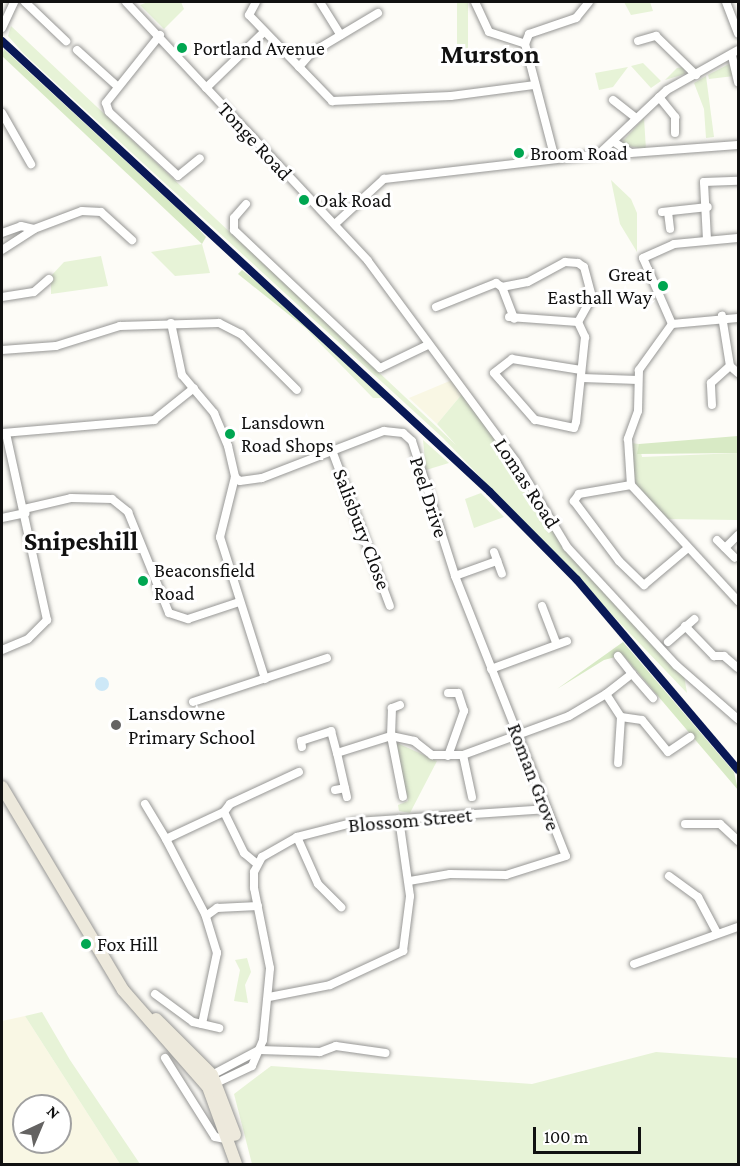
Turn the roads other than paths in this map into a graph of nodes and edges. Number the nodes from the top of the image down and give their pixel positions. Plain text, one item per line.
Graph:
1 (14, 2) edge
2 (25, 2) edge
3 (126, 2) edge
4 (256, 2) edge
5 (320, 2) edge
6 (475, 2) edge
7 (589, 2) edge
8 (726, 2) edge
9 (378, 13) dead end
10 (3, 26) edge
11 (264, 32) junction
12 (738, 34) edge
13 (160, 35) junction
14 (341, 35) junction
15 (66, 41) dead end
16 (638, 41) dead end
17 (525, 44) junction
18 (77, 50) dead end
19 (735, 53) edge
20 (298, 67) junction
21 (696, 75) junction
22 (738, 82) edge
23 (535, 85) junction
24 (117, 86) junction
25 (206, 88) junction
26 (659, 97) junction
27 (612, 100) dead end
28 (2, 113) edge
29 (636, 118) junction
30 (675, 134) dead end
31 (614, 142) junction
32 (738, 145) edge
33 (200, 158) dead end
34 (555, 159) junction
35 (31, 164) dead end
36 (738, 181) edge
37 (246, 204) dead end
38 (708, 207) junction
39 (335, 224) junction
40 (34, 229) junction
41 (670, 229) dead end
42 (2, 233) edge
43 (738, 238) edge
44 (132, 240) dead end
45 (707, 240) junction
46 (2, 250) edge
47 (49, 279) dead end
48 (502, 287) junction
49 (2, 297) edge
50 (436, 307) dead end
51 (722, 316) junction
52 (738, 318) edge
53 (578, 322) junction
54 (171, 323) junction
55 (672, 324) junction
56 (426, 346) junction
57 (2, 350) edge
58 (730, 366) junction
59 (446, 369) joint
60 (738, 373) edge
61 (581, 374) junction
62 (638, 380) junction
63 (194, 388) junction
64 (297, 390) dead end
65 (712, 405) dead end
66 (4, 433) edge
67 (333, 453) junction
68 (235, 477) junction
69 (631, 485) junction
70 (24, 511) junction
71 (2, 518) edge
72 (738, 535) edge
73 (717, 540) dead end
74 (688, 548) junction
75 (725, 548) junction
76 (735, 558) dead end
77 (502, 574) dead end
78 (455, 576) junction
79 (738, 601) edge
80 (239, 602) junction
81 (390, 606) dead end
82 (540, 611) dead end
83 (694, 619) dead end
84 (686, 627) junction
85 (567, 641) dead end
86 (669, 642) dead end
87 (556, 643) junction
88 (2, 650) edge
89 (618, 656) dead end
90 (327, 658) dead end
91 (738, 668) edge
92 (491, 669) junction
93 (632, 674) junction
94 (265, 679) junction
95 (448, 693) dead end
96 (606, 694) junction
97 (503, 697) joint
98 (653, 698) dead end
99 (193, 702) dead end
100 (400, 705) dead end
101 (621, 717) junction
102 (738, 719) edge
103 (518, 734) junction
104 (391, 736) junction
105 (690, 737) dead end
106 (302, 747) dead end
107 (337, 753) junction
108 (463, 754) junction
109 (448, 756) junction
110 (618, 763) dead end
111 (299, 772) dead end
112 (2, 787) edge
113 (345, 788) junction
114 (335, 790) dead end
115 (347, 797) dead end
116 (403, 797) dead end
117 (472, 797) dead end
118 (145, 804) dead end
119 (545, 809) junction
120 (224, 812) junction
121 (399, 819) junction
122 (685, 824) dead end
123 (297, 837) junction
124 (166, 839) junction
125 (738, 841) edge
126 (256, 863) junction
127 (669, 876) dead end
128 (409, 881) junction
129 (258, 906) junction
130 (341, 906) dead end
131 (206, 916) junction
132 (738, 927) edge
133 (717, 932) junction
134 (634, 964) dead end
135 (155, 994) dead end
136 (269, 997) junction
137 (202, 1024) junction
138 (219, 1028) dead end
139 (260, 1050) junction
140 (386, 1053) dead end
141 (165, 1058) dead end
142 (210, 1081) junction
143 (232, 1138) junction
144 (236, 1164) edge
145 (243, 1164) edge

1 - 10 street
2 - 15 street
3 - 13 street, Tonge Road
4 - 11 street
5 - 14 street
6 - 17 street
7 - 17 street
8 - 12 street
9 - 14 street
11 - 20 street
11 - 25 street
13 - 24 street
13 - 25 street, Tonge Road
14 - 20 street
16 - 21 street
17 - 23 street
18 - 24 street
19 - 21 street
19 - 22 street
20 - 23 street
21 - 26 street
23 - 34 street
24 - 33 street
25 - 39 street, Tonge Road
26 - 29 street
26 - 30 street
27 - 29 street
28 - 35 street
29 - 31 street
31 - 32 street
31 - 34 street
34 - 39 street
36 - 38 street
37 - 56 street
38 - 41 street
38 - 45 street
39 - 56 street, Tonge Road
40 - 42 street
40 - 44 street
40 - 46 street
43 - 45 street
45 - 55 street
47 - 49 street
48 - 50 street
48 - 53 street
48 - 53 street
51 - 52 street
51 - 55 street
51 - 58 street
53 - 61 street
54 - 57 street
54 - 63 street
54 - 64 street
55 - 62 street
56 - 59 street, Tonge Road
58 - 60 street
58 - 65 street
59 - 102 street, Lomas Road
61 - 61 street
61 - 62 street
62 - 69 street
63 - 66 street
63 - 68 street
66 - 70 street
67 - 68 street, Peel Drive
67 - 78 street, Peel Drive
67 - 81 street, Salisbury Close
68 - 80 street
69 - 74 street
69 - 74 street
70 - 71 street
70 - 80 street
70 - 88 street
72 - 75 street
73 - 75 street
74 - 79 street
75 - 76 street
77 - 78 street
78 - 92 street, Peel Drive
80 - 94 street
82 - 87 street
83 - 84 street
84 - 86 street
84 - 91 street
85 - 87 street
87 - 92 street
89 - 93 street
90 - 94 street
92 - 97 street, Peel Drive
93 - 96 street
93 - 98 street
94 - 99 street
95 - 109 street
96 - 101 street
96 - 103 street
97 - 103 street, Roman Grove
100 - 104 street
101 - 105 street
101 - 110 street
103 - 108 street
103 - 119 street, Roman Grove
104 - 107 street
104 - 109 street
104 - 116 street
106 - 107 street
107 - 113 street
108 - 109 street
108 - 117 street
111 - 120 street
112 - 142 main road
113 - 114 street
113 - 115 street
118 - 124 street
119 - 121 street, Blossom Street
119 - 128 street, Roman Grove
120 - 124 street
120 - 126 street
121 - 123 street, Blossom Street
121 - 128 street
122 - 125 street
123 - 126 street, Blossom Street
123 - 130 street
124 - 131 street
126 - 129 street
127 - 133 street
128 - 136 street
129 - 131 street
129 - 136 street
131 - 137 street
132 - 133 street
133 - 134 street
135 - 137 street
136 - 139 street
137 - 138 street
139 - 140 street
139 - 142 street
141 - 143 street
142 - 143 main road
143 - 144 main road
143 - 145 main road

